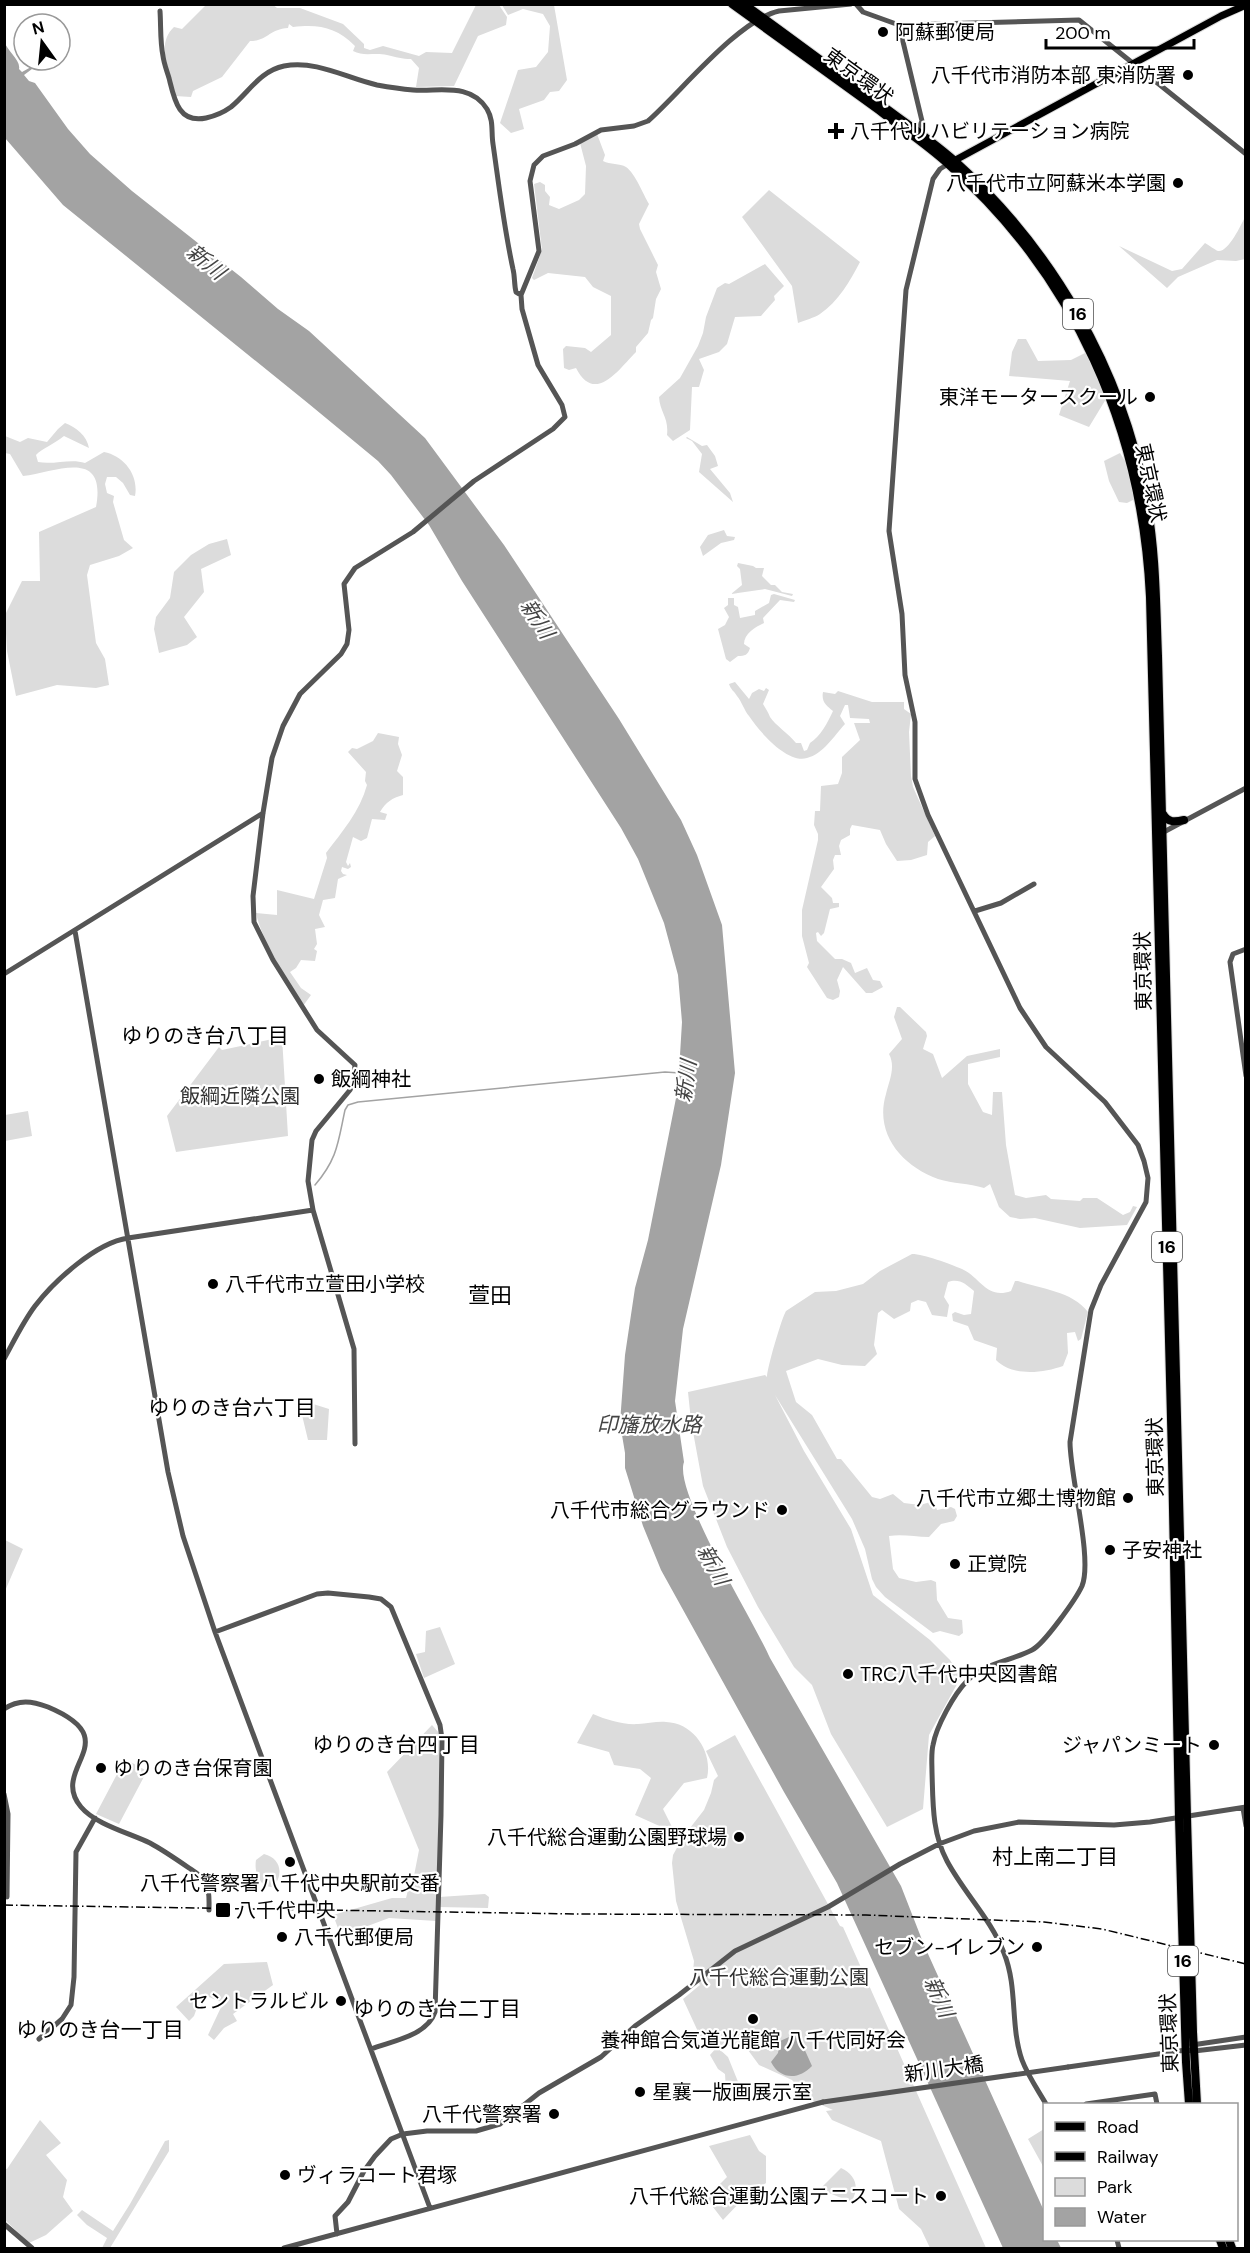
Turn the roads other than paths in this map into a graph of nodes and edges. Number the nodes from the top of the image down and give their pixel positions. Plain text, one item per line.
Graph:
1 (732, 4) edge
2 (744, 4) edge
3 (851, 4) edge
4 (856, 4) edge
5 (1245, 5) edge
6 (160, 11) dead end
7 (760, 20) junction
8 (899, 25) junction
9 (1133, 63) junction
10 (917, 131) junction
11 (1245, 154) edge
12 (951, 162) junction
13 (521, 295) junction
14 (1245, 788) edge
15 (263, 813) junction
16 (1162, 813) junction
17 (1184, 820) junction
18 (1159, 834) junction
19 (1034, 884) dead end
20 (975, 911) junction
21 (75, 931) junction
22 (1245, 949) edge
23 (4, 974) edge
24 (1244, 1056) edge
25 (1245, 1076) edge
26 (313, 1210) junction
27 (128, 1238) junction
28 (4, 1359) edge
29 (355, 1444) dead end
30 (215, 1632) junction
31 (4, 1709) edge
32 (4, 1794) edge
33 (1244, 1807) edge
34 (1183, 1817) junction
35 (95, 1818) junction
36 (1245, 1826) edge
37 (939, 1844) junction
38 (8, 1897) dead end
39 (209, 1910) dead end
40 (1245, 2037) edge
41 (39, 2039) dead end
42 (1245, 2045) edge
43 (1191, 2048) junction
44 (371, 2049) junction
45 (1045, 2103) edge
46 (1093, 2103) edge
47 (1157, 2103) edge
48 (1189, 2103) edge
49 (1197, 2103) edge
50 (403, 2134) junction
51 (430, 2208) junction
52 (4, 2224) edge
53 (337, 2234) junction
54 (32, 2248) edge
55 (286, 2248) edge

1 - 7 highway, 東京環状 / 16
2 - 7 highway, 東京環状 / 16
3 - 7 street
4 - 8 street
5 - 9 main road
6 - 13 street
7 - 10 highway, 東京環状 / 16
7 - 12 highway, 東京環状 / 16
7 - 13 street
8 - 9 street
8 - 10 street
9 - 11 street
9 - 12 main road
10 - 12 highway, 東京環状 / 16
12 - 16 highway, 東京環状 / 16
12 - 18 highway, 東京環状 / 16
12 - 20 street
13 - 15 street
14 - 17 street
15 - 21 street
15 - 26 street
16 - 17 highway
16 - 18 highway, 東京環状 / 16
17 - 18 street
18 - 34 highway, 東京環状 / 16
19 - 20 street
20 - 37 street
21 - 23 street
21 - 27 street
22 - 24 street
24 - 25 street
26 - 27 street
26 - 29 street
27 - 28 street
27 - 30 street
30 - 44 street
30 - 44 street
31 - 35 street
32 - 38 street
33 - 34 street
33 - 36 street
34 - 37 street
34 - 43 highway, 東京環状 / 16
35 - 39 street
35 - 41 street
37 - 45 street
37 - 50 street
40 - 43 street
42 - 43 street
43 - 48 highway, 東京環状 / 16
43 - 49 highway, 東京環状 / 16
43 - 51 street, 新川大橋, bridge
44 - 50 street
46 - 47 street
50 - 51 street
50 - 53 street
51 - 53 street, 新川大橋
52 - 54 street
53 - 55 street, 新川大橋

